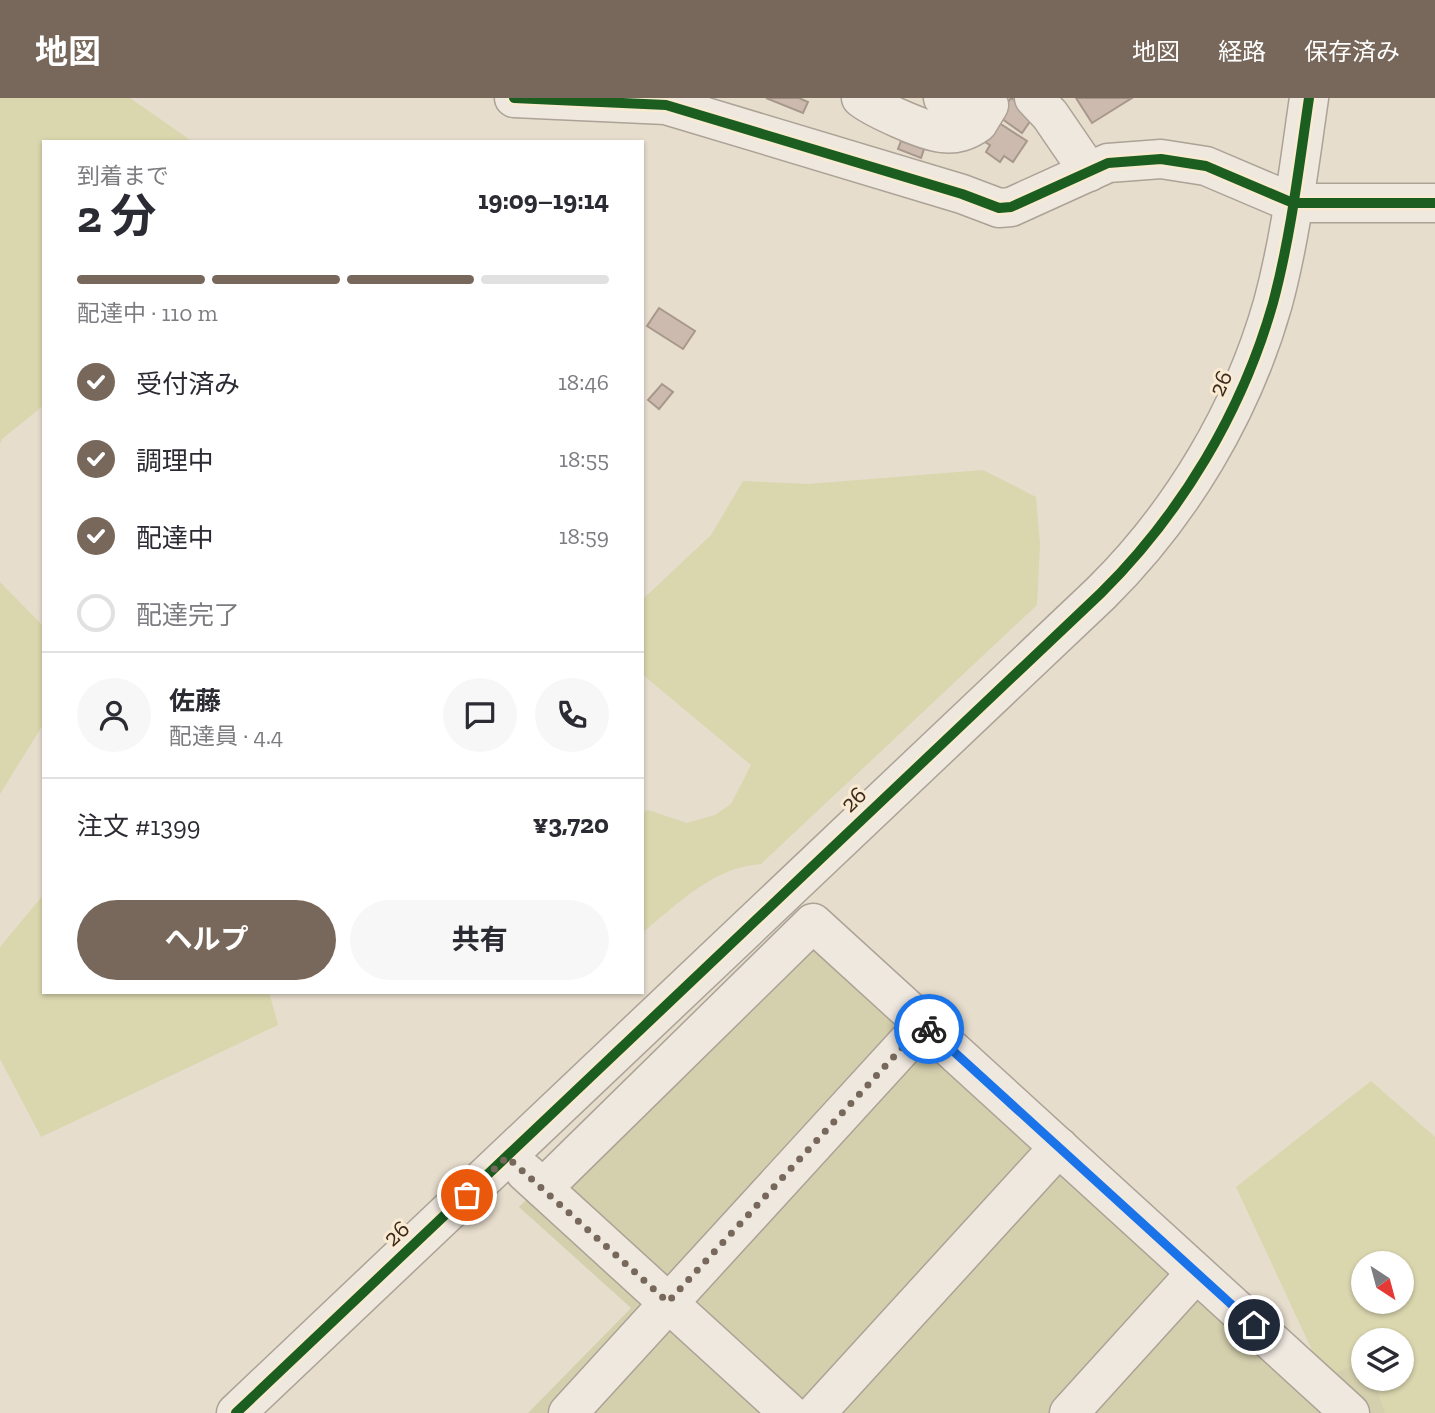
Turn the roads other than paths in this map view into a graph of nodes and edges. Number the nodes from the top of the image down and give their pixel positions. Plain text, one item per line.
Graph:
1 (514, 98) edge
2 (860, 98) edge
3 (1034, 98) edge
4 (1309, 98) edge
5 (966, 107) edge
6 (1089, 172) junction
7 (1293, 203) junction
8 (1435, 203) edge
9 (924, 1024) junction
10 (1059, 1147) junction
11 (507, 1157) junction
12 (543, 1188) junction
13 (1196, 1273) junction
14 (668, 1302) junction
15 (1331, 1407) edge
16 (236, 1413) edge
17 (568, 1413) edge
18 (789, 1413) edge
19 (816, 1413) edge
20 (1069, 1413) edge

1 - 6 street
2 - 5 street
3 - 6 street
4 - 7 street, 26
6 - 7 street
7 - 8 street
7 - 11 street, 26
9 - 10 street
9 - 12 street
9 - 14 street
10 - 13 street
10 - 19 street
11 - 12 street
11 - 16 street, 26
12 - 14 street
13 - 15 street
13 - 20 street
14 - 17 street
14 - 18 street

